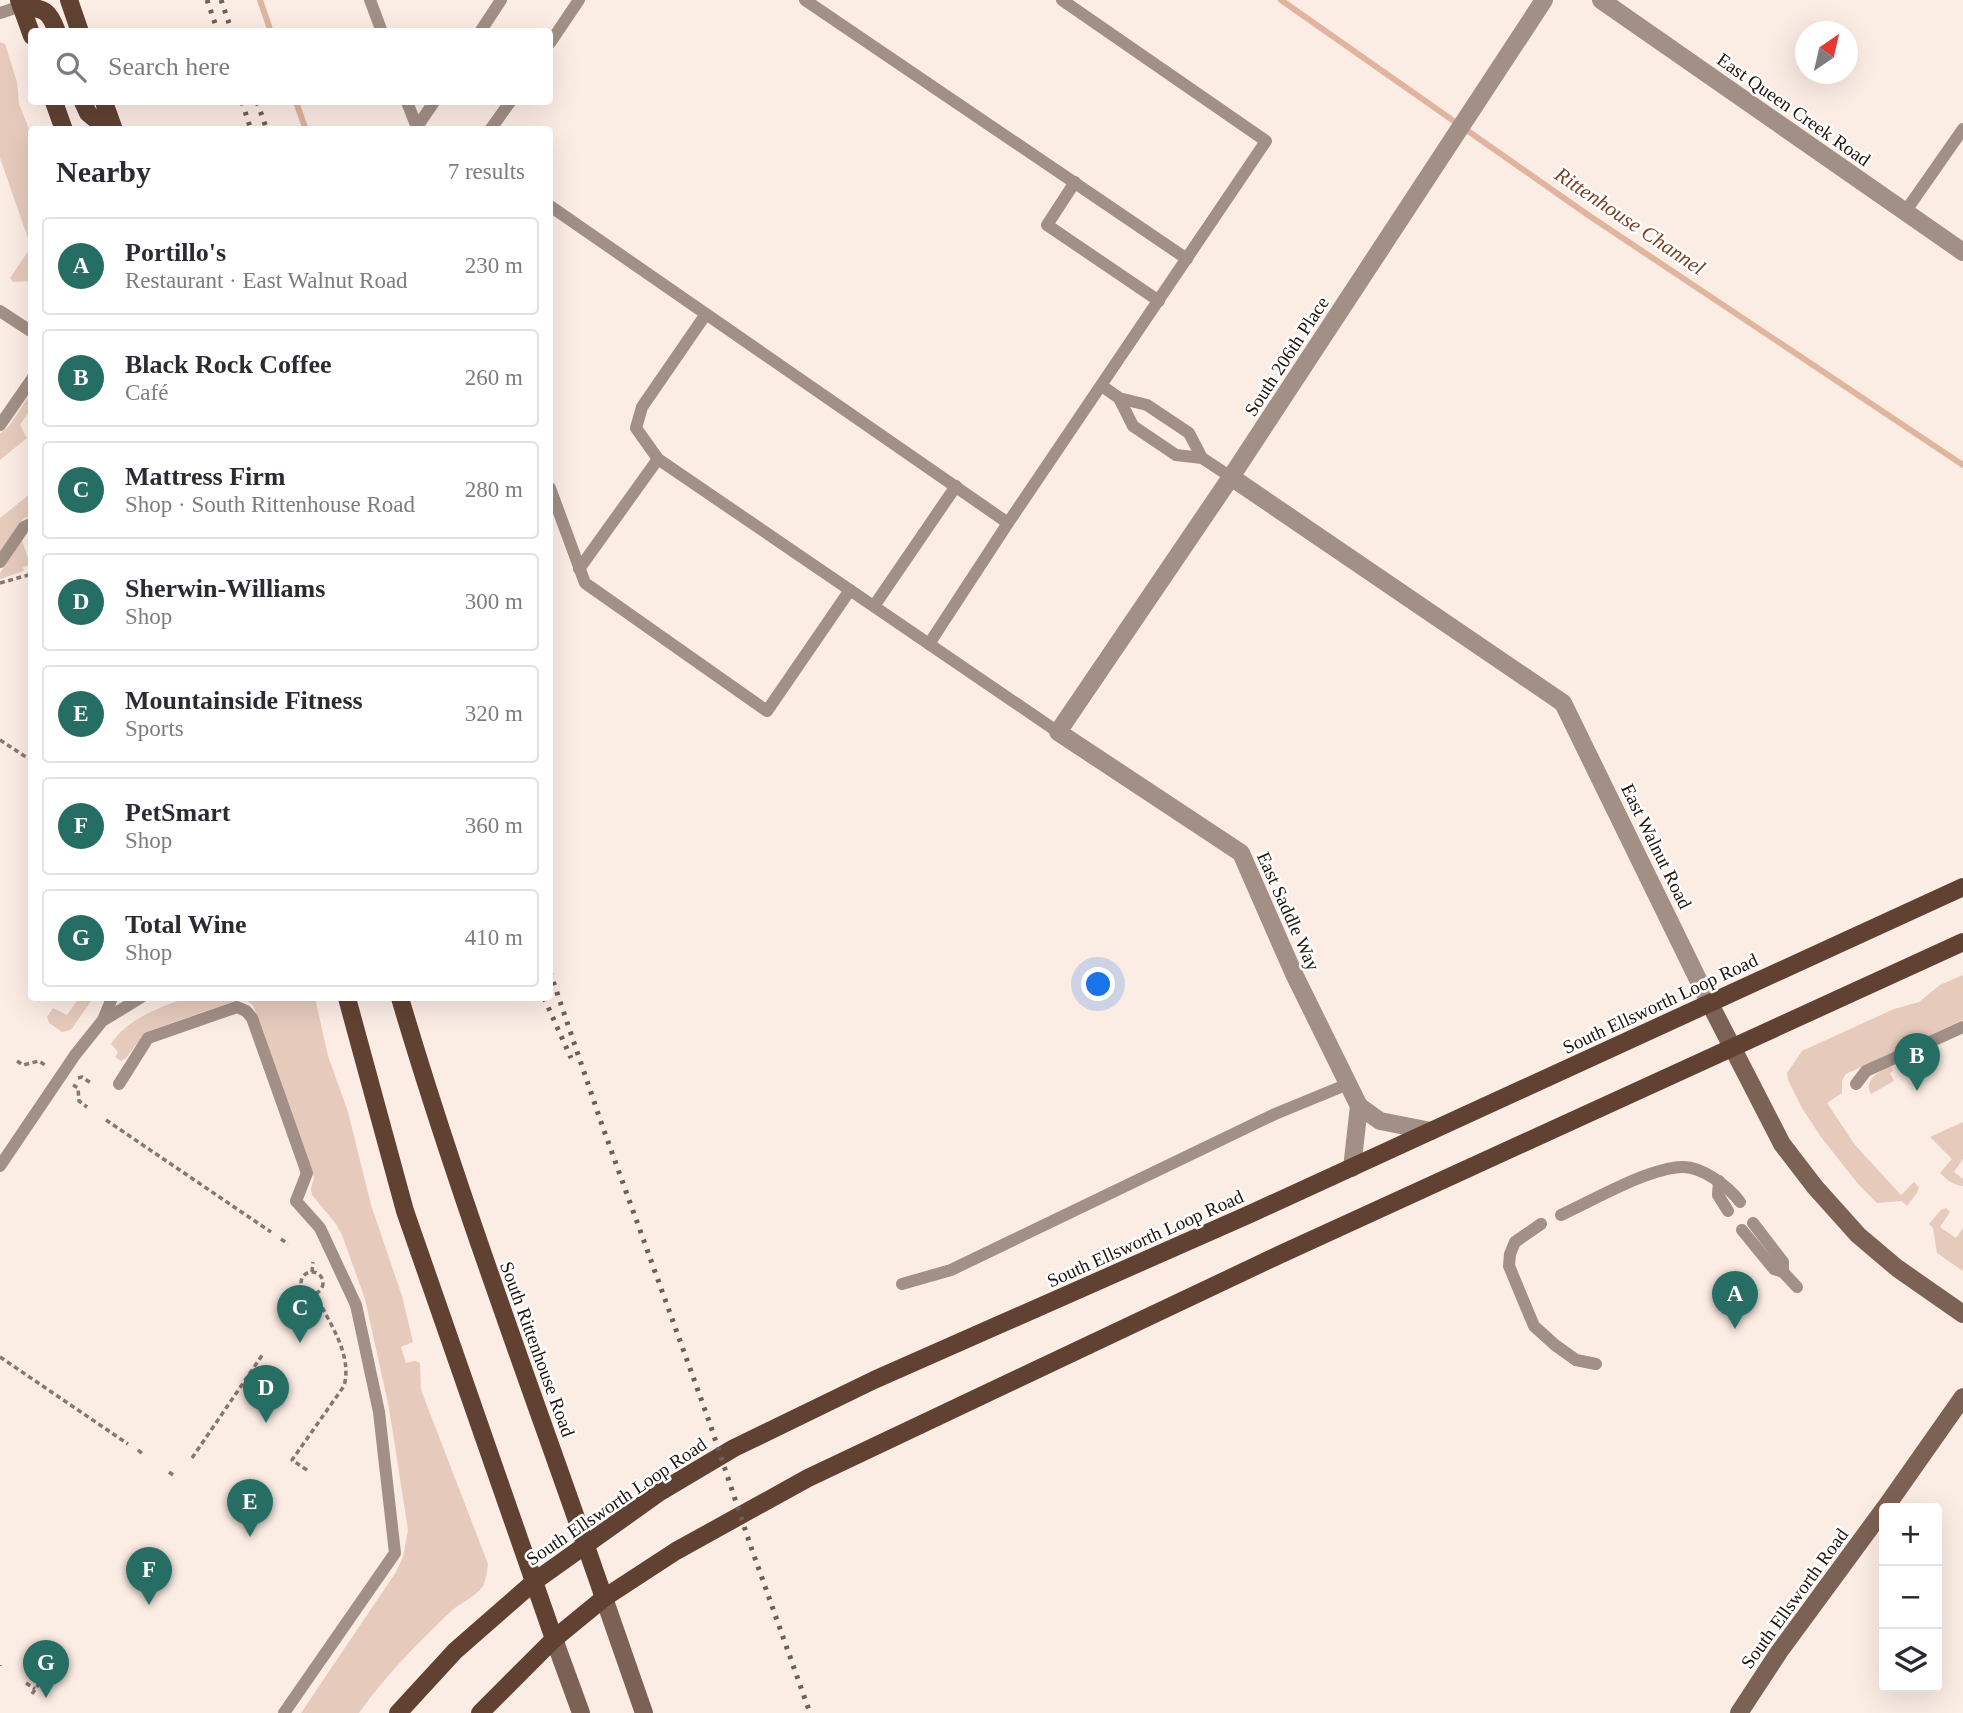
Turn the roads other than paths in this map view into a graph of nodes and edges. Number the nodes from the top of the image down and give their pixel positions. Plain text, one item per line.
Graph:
1 (69, 0) edge
2 (370, 0) edge
3 (501, 0) edge
4 (579, 0) edge
5 (805, 0) edge
6 (1062, 0) edge
7 (1544, 0) edge
8 (1601, 0) edge
9 (20, 3) edge
10 (0, 13) edge
11 (29, 28) edge
12 (56, 28) edge
13 (79, 28) edge
14 (380, 28) edge
15 (483, 28) edge
16 (553, 39) edge
17 (55, 105) edge
18 (84, 105) edge
19 (105, 105) edge
20 (408, 105) edge
21 (432, 105) edge
22 (508, 105) edge
23 (63, 126) edge
24 (103, 126) edge
25 (113, 126) edge
26 (416, 126) edge
27 (418, 126) edge
28 (493, 126) edge
29 (1963, 129) edge
30 (1074, 182) junction
31 (553, 207) edge
32 (1905, 212) junction
33 (1963, 251) edge
34 (1187, 259) junction
35 (1159, 301) junction
36 (0, 311) edge
37 (706, 314) junction
38 (28, 329) edge
39 (28, 385) edge
40 (1102, 386) junction
41 (1119, 398) junction
42 (0, 425) edge
43 (1202, 458) junction
44 (658, 459) junction
45 (1231, 477) junction
46 (956, 486) junction
47 (553, 496) edge
48 (1008, 523) junction
49 (28, 525) edge
50 (0, 562) edge
51 (579, 569) junction
52 (850, 590) junction
53 (874, 606) junction
54 (929, 644) junction
55 (1058, 732) junction
56 (1963, 887) edge
57 (1963, 942) edge
58 (111, 1001) edge
59 (135, 1001) edge
60 (348, 1001) edge
61 (401, 1001) edge
62 (1710, 1004) junction
63 (103, 1020) junction
64 (1963, 1027) edge
65 (1734, 1048) junction
66 (119, 1084) dead end
67 (1348, 1084) junction
68 (1856, 1084) dead end
69 (1359, 1106) junction
70 (1431, 1131) junction
71 (0, 1166) edge
72 (1352, 1168) junction
73 (1719, 1181) junction
74 (1740, 1202) dead end
75 (1728, 1211) dead end
76 (1561, 1214) dead end
77 (1541, 1224) dead end
78 (1748, 1227) dead end
79 (902, 1283) dead end
80 (1797, 1287) dead end
81 (1963, 1314) edge
82 (1596, 1364) dead end
83 (1963, 1397) edge
84 (1888, 1503) edge
85 (1879, 1516) edge
86 (585, 1543) junction
87 (535, 1581) junction
88 (604, 1598) junction
89 (554, 1639) junction
90 (285, 1713) edge
91 (398, 1713) edge
92 (480, 1713) edge
93 (581, 1713) edge
94 (644, 1713) edge
95 (1739, 1713) edge

1 - 13 main road
2 - 14 lane
3 - 15 lane
4 - 16 lane
5 - 30 lane
6 - 34 lane
7 - 45 street, South 206th Place
8 - 32 street, East Queen Creek Road
9 - 10 lane
9 - 11 main road
9 - 12 main road
17 - 23 main road
18 - 24 main road
19 - 25 main road
20 - 26 lane
21 - 27 lane
22 - 28 lane
29 - 32 lane
30 - 34 lane
30 - 35 lane
31 - 37 lane
32 - 33 street, East Queen Creek Road
34 - 35 lane
35 - 40 lane
36 - 38 lane
37 - 44 lane
37 - 46 lane
39 - 42 lane
40 - 41 lane
40 - 48 lane
41 - 43 lane
41 - 43 lane
43 - 45 lane
44 - 51 lane
44 - 52 lane
45 - 55 street, South 206th Place
45 - 62 street, East Walnut Road
46 - 48 lane
46 - 53 lane
47 - 51 lane
48 - 54 lane
49 - 50 lane
51 - 52 lane
52 - 53 lane
53 - 54 lane
54 - 55 lane
55 - 67 street, East Saddle Way
56 - 62 main road, South Ellsworth Loop Road
57 - 65 main road
58 - 63 lane
59 - 63 lane
60 - 87 main road
61 - 86 main road, South Rittenhouse Road
62 - 65 street, East Walnut Road
62 - 70 main road, South Ellsworth Loop Road
63 - 71 lane
64 - 68 lane
65 - 81 street, East Walnut Road
65 - 88 main road
66 - 90 lane
67 - 69 street, East Saddle Way
67 - 79 lane
69 - 70 street
69 - 72 street
70 - 72 main road, South Ellsworth Loop Road
72 - 86 main road, South Ellsworth Loop Road
73 - 74 lane
73 - 75 lane
73 - 76 lane
77 - 82 lane
78 - 80 lane
83 - 84 street, South Ellsworth Road
85 - 95 street, South Ellsworth Road
86 - 87 main road, South Ellsworth Loop Road
86 - 88 main road, South Rittenhouse Road
87 - 89 main road
87 - 91 main road, South Ellsworth Loop Road
88 - 89 main road
88 - 94 street, South Rittenhouse Road
89 - 92 main road
89 - 93 street

